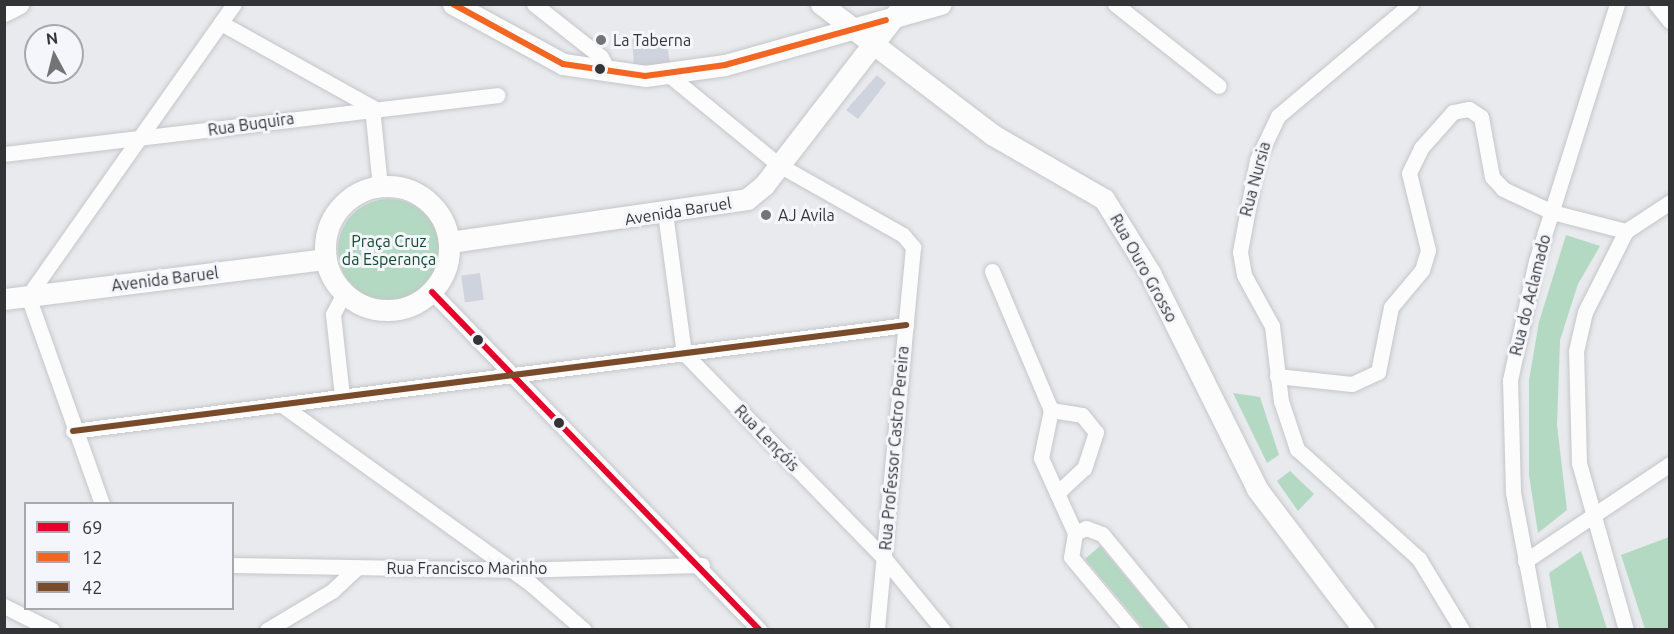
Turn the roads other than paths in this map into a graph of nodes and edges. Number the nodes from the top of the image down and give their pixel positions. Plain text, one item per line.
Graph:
1 (18, 4) edge
2 (234, 4) edge
3 (453, 4) edge
4 (534, 4) edge
5 (821, 4) edge
6 (941, 4) edge
7 (1115, 4) edge
8 (1617, 4) edge
9 (1656, 4) edge
10 (1409, 5) edge
11 (4, 11) edge
12 (898, 11) edge
13 (1670, 21) edge
14 (221, 23) junction
15 (853, 30) junction
16 (872, 45) junction
17 (609, 73) junction
18 (669, 75) junction
19 (1219, 86) dead end
20 (497, 95) dead end
21 (372, 107) junction
22 (136, 138) junction
23 (4, 154) edge
24 (779, 165) junction
25 (380, 187) junction
26 (1670, 202) edge
27 (1552, 212) junction
28 (665, 213) junction
29 (1626, 231) junction
30 (450, 242) junction
31 (326, 259) junction
32 (992, 271) dead end
33 (432, 292) junction
34 (344, 293) junction
35 (28, 296) junction
36 (4, 299) edge
37 (906, 325) junction
38 (684, 353) junction
39 (512, 375) junction
40 (1277, 376) junction
41 (342, 396) junction
42 (282, 405) junction
43 (1051, 410) junction
44 (73, 431) junction
45 (1670, 464) edge
46 (1057, 493) junction
47 (101, 502) edge
48 (1593, 517) junction
49 (1075, 533) junction
50 (884, 558) junction
51 (1526, 561) junction
52 (234, 565) edge
53 (702, 565) junction
54 (357, 568) junction
55 (511, 570) junction
56 (4, 606) edge
57 (52, 630) edge
58 (267, 630) edge
59 (584, 630) edge
60 (760, 630) edge
61 (877, 630) edge
62 (943, 630) edge
63 (1132, 630) edge
64 (1181, 630) edge
65 (1364, 630) edge
66 (1462, 630) edge
67 (1539, 630) edge
68 (1626, 630) edge

1 - 11 street
2 - 14 street
3 - 17 street
4 - 17 street
5 - 15 street, Rua Ouro Grosso
6 - 12 street
7 - 19 street
8 - 27 street, Rua do Aclamado
9 - 13 street
10 - 40 street, Rua Nursia
12 - 15 street
12 - 16 street, Avenida Baruel
14 - 21 street
14 - 22 street
15 - 16 street, Rua Ouro Grosso
15 - 18 street
16 - 24 street, Avenida Baruel
16 - 65 street, Rua Ouro Grosso
17 - 18 street
18 - 24 street
20 - 21 street, Rua Buquira
21 - 22 street, Rua Buquira
21 - 25 street
22 - 23 street, Rua Buquira
22 - 35 street
24 - 28 street, Avenida Baruel
24 - 37 street, Rua Professor Castro Pereira
25 - 30 street
25 - 31 street
26 - 29 street
27 - 29 street
27 - 40 street
27 - 51 street, Rua do Aclamado
28 - 30 street, Avenida Baruel
28 - 38 street
29 - 48 street
30 - 33 street
31 - 34 street
31 - 35 street, Avenida Baruel
32 - 43 street
33 - 34 street
33 - 39 street
34 - 41 street
35 - 36 street, Avenida Baruel
35 - 44 street
37 - 38 street
37 - 50 street, Rua Professor Castro Pereira
38 - 39 street
38 - 50 street, Rua Lençóis
39 - 41 street
39 - 53 street
40 - 66 street, Rua Nursia
41 - 42 street
42 - 44 street
42 - 55 street
43 - 46 street
43 - 46 street
44 - 47 street
45 - 48 street
46 - 49 street
48 - 51 street
48 - 68 street
49 - 63 street
49 - 64 street
50 - 61 street, Rua Professor Castro Pereira
50 - 62 street, Rua Lençóis
51 - 67 street, Rua do Aclamado
52 - 54 street, Rua Francisco Marinho
53 - 55 street, Rua Francisco Marinho
53 - 60 street
54 - 55 street, Rua Francisco Marinho
54 - 58 street
55 - 59 street
56 - 57 street

